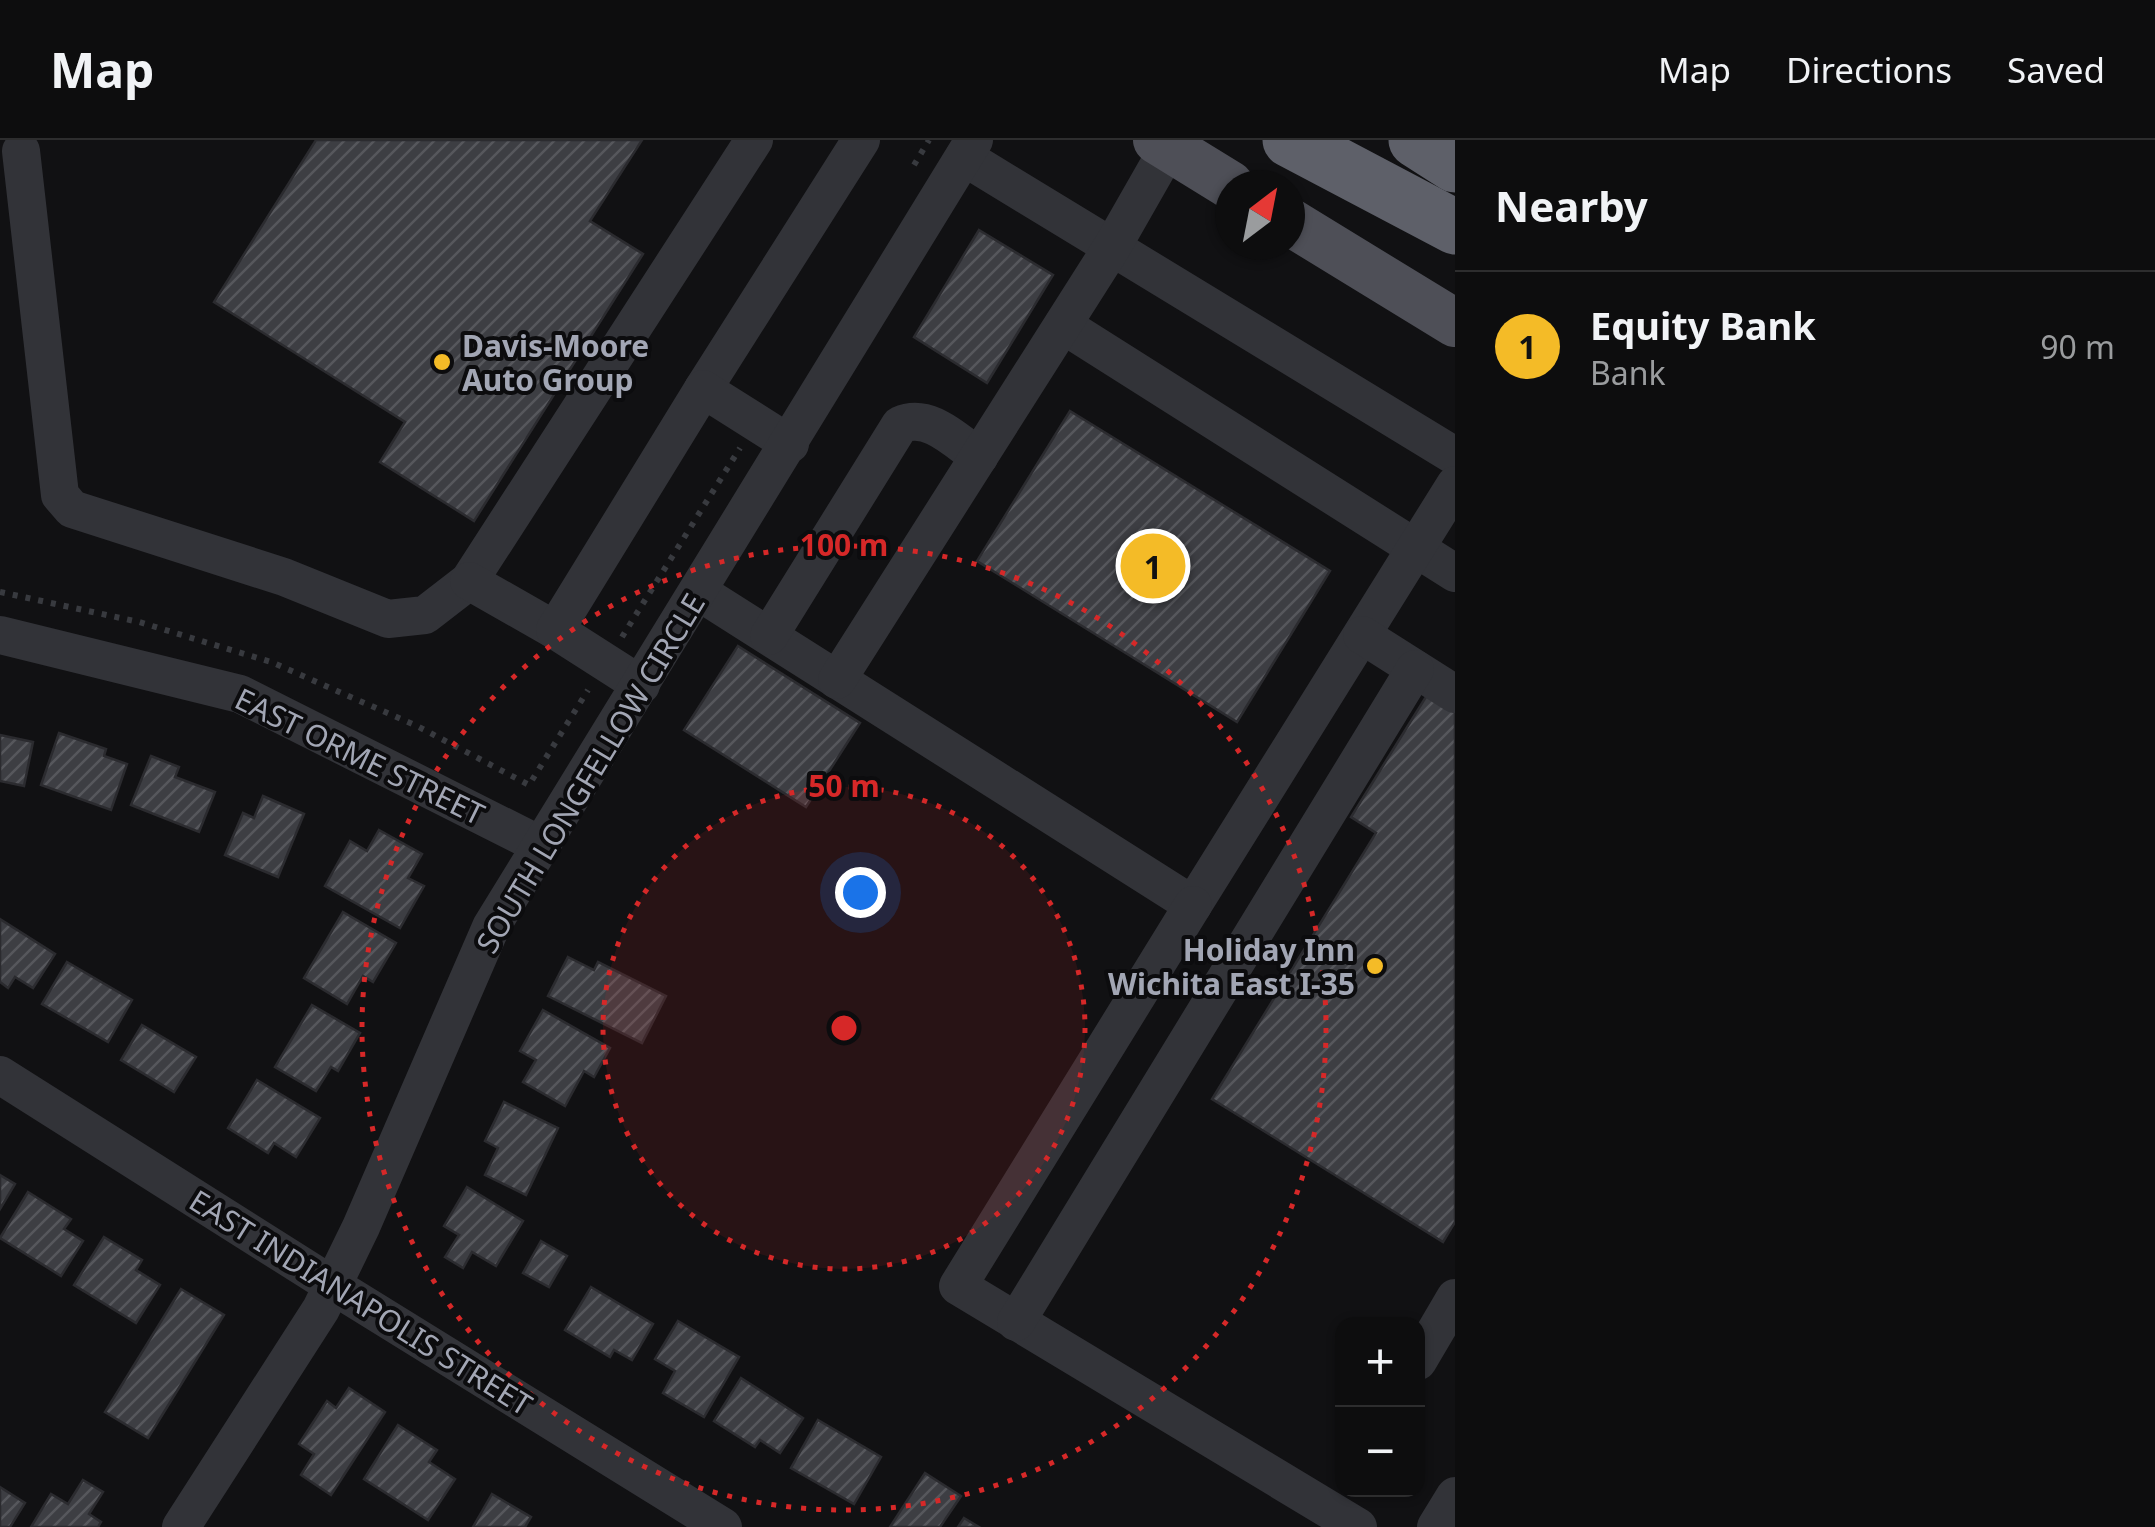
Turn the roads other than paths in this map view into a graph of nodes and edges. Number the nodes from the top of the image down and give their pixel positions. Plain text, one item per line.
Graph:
1 (754, 140) edge
2 (861, 140) edge
3 (1290, 140) edge
4 (1416, 140) edge
5 (1163, 144) edge
6 (14, 147) edge
7 (970, 148) edge
8 (1455, 164) edge
9 (1215, 176) edge
10 (1455, 226) edge
11 (1305, 231) edge
12 (1112, 246) junction
13 (1455, 323) edge
14 (1063, 325) junction
15 (703, 388) junction
16 (790, 444) junction
17 (979, 456) junction
18 (1455, 456) edge
19 (1455, 485) edge
20 (1415, 549) junction
21 (1455, 573) edge
22 (469, 581) junction
23 (699, 592) junction
24 (555, 630) junction
25 (0, 635) edge
26 (1362, 635) junction
27 (769, 636) junction
28 (1415, 669) junction
29 (837, 680) junction
30 (641, 685) junction
31 (1455, 694) edge
32 (540, 845) junction
33 (1194, 905) junction
34 (0, 1075) edge
35 (332, 1285) junction
36 (1455, 1298) edge
37 (1016, 1322) junction
38 (1425, 1349) edge
39 (1455, 1496) edge
40 (1343, 1508) edge
41 (181, 1527) edge
42 (722, 1527) edge
43 (1436, 1527) edge

1 - 22 street
2 - 15 street
3 - 10 highway
4 - 8 highway
5 - 9 main road
5 - 12 street
6 - 22 street
7 - 12 street
7 - 16 street, SOUTH LONGFELLOW CIRCLE
11 - 13 main road
12 - 14 street
12 - 18 street
14 - 17 street
14 - 20 street
15 - 16 street
15 - 24 street
16 - 23 street, SOUTH LONGFELLOW CIRCLE
17 - 27 street
17 - 29 street
19 - 20 street
20 - 21 street
20 - 26 street
22 - 24 street
23 - 27 street
23 - 30 street, SOUTH LONGFELLOW CIRCLE
24 - 30 street
25 - 32 street, EAST ORME STREET
26 - 28 street
26 - 33 street
27 - 29 street
28 - 31 street
28 - 37 street
29 - 33 street
30 - 32 street, SOUTH LONGFELLOW CIRCLE
32 - 35 street, SOUTH LONGFELLOW CIRCLE
33 - 37 street
34 - 35 street, EAST INDIANAPOLIS STREET
35 - 41 street, SOUTH LONGFELLOW CIRCLE
35 - 42 street, EAST INDIANAPOLIS STREET
36 - 38 street
37 - 40 street
39 - 43 street

